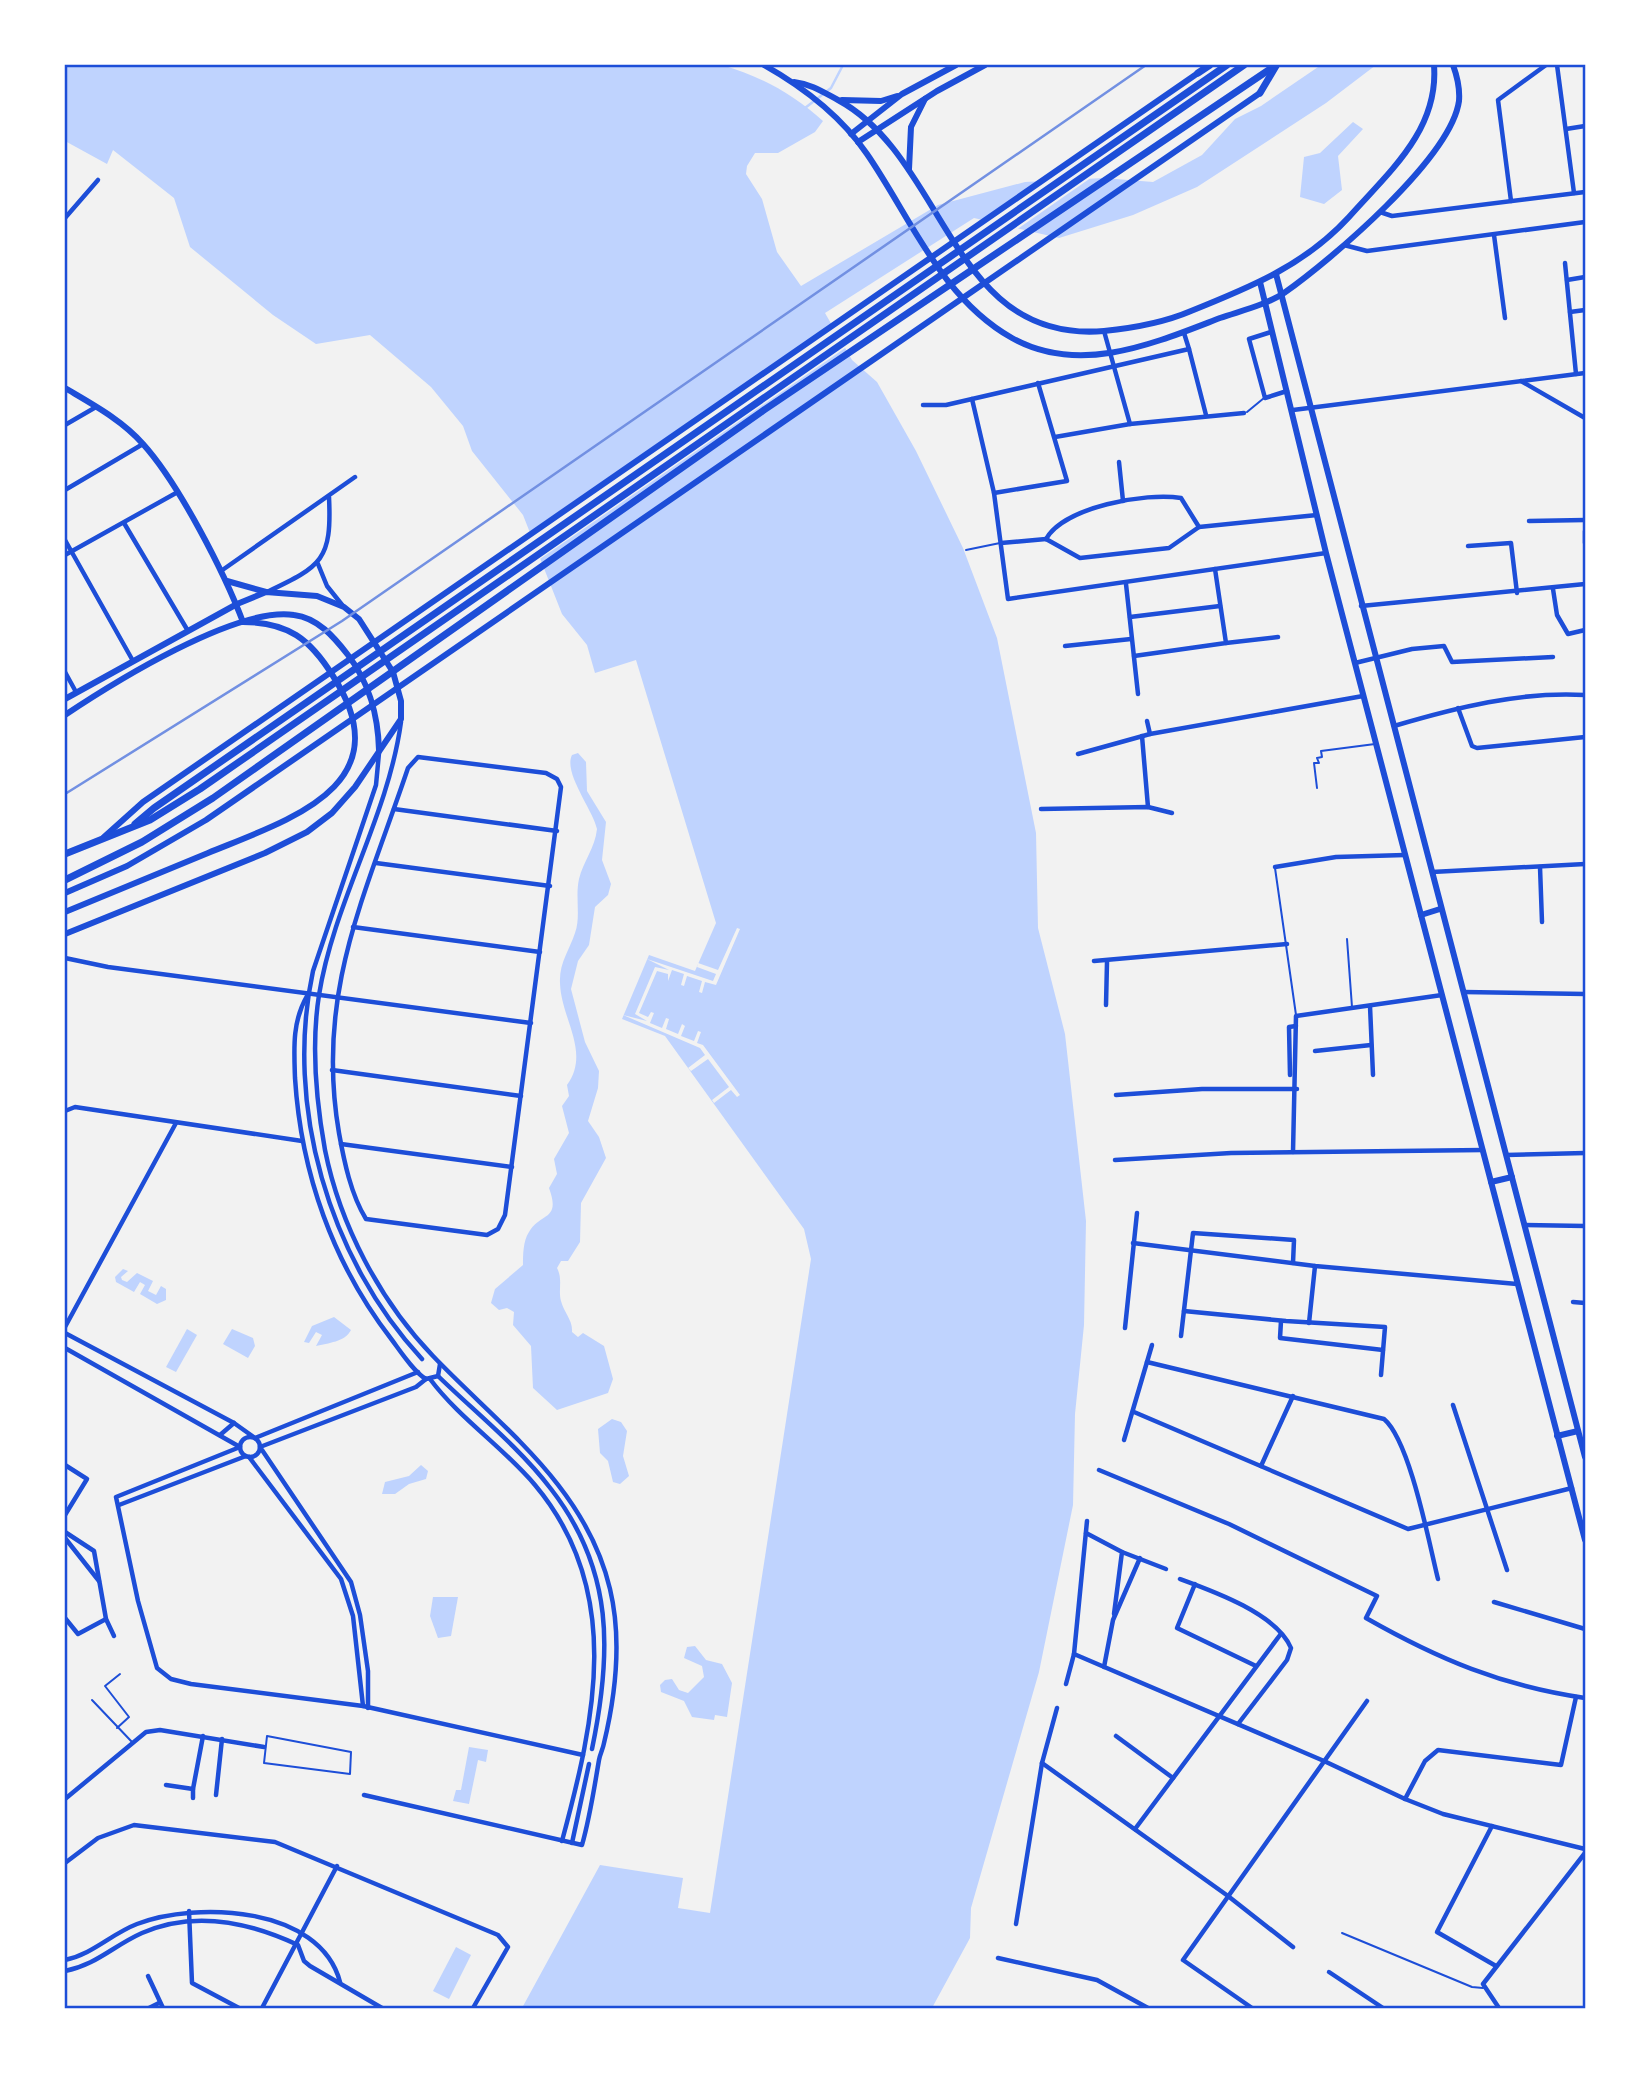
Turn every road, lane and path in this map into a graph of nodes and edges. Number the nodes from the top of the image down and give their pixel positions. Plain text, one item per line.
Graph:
1 (764, 65) edge
2 (956, 65) edge
3 (985, 65) edge
4 (1210, 65) edge
5 (1227, 65) edge
6 (1244, 65) edge
7 (1276, 65) edge
8 (1434, 65) edge
9 (1453, 65) edge
10 (1546, 65) edge
11 (1557, 65) edge
12 (1198, 73) joint
13 (794, 82) junction
14 (1260, 93) joint
15 (902, 94) junction
16 (926, 98) junction
17 (835, 99) junction
18 (867, 120) junction
19 (1585, 126) edge
20 (875, 129) junction
21 (1566, 129) junction
22 (851, 134) junction
23 (858, 142) junction
24 (909, 170) junction
25 (99, 180) dead end
26 (1585, 192) edge
27 (1574, 193) junction
28 (1511, 201) junction
29 (1380, 212) junction
30 (65, 218) edge
31 (1585, 222) edge
32 (1494, 235) junction
33 (1343, 245) junction
34 (1565, 263) dead end
35 (1276, 274) junction
36 (1585, 277) edge
37 (1567, 280) junction
38 (1260, 282) junction
39 (1282, 294) junction
40 (1266, 301) junction
41 (1585, 310) edge
42 (1570, 312) junction
43 (1505, 318) dead end
44 (1104, 331) junction
45 (1271, 332) junction
46 (1184, 333) junction
47 (1189, 349) junction
48 (1112, 353) junction
49 (1115, 365) junction
50 (1585, 373) edge
51 (1576, 374) junction
52 (1521, 381) junction
53 (1038, 383) junction
54 (65, 388) edge
55 (1288, 391) junction
56 (1265, 398) junction
57 (972, 399) junction
58 (923, 405) dead end
59 (96, 407) junction
60 (1311, 407) junction
61 (1293, 410) junction
62 (1244, 412) joint
63 (1206, 415) junction
64 (1585, 418) edge
65 (65, 425) edge
66 (1130, 425) junction
67 (1055, 437) junction
68 (143, 444) junction
69 (1119, 461) dead end
70 (355, 477) dead end
71 (65, 490) edge
72 (176, 493) junction
73 (995, 493) junction
74 (329, 497) junction
75 (1123, 501) junction
76 (1317, 515) junction
77 (1585, 520) edge
78 (1529, 521) dead end
79 (124, 523) junction
80 (1199, 527) junction
81 (1585, 531) edge
82 (1046, 539) junction
83 (65, 540) edge
84 (1001, 543) junction
85 (1585, 543) edge
86 (1468, 546) dead end
87 (967, 550) dead end
88 (71, 551) junction
89 (1326, 553) junction
90 (65, 555) edge
91 (318, 564) junction
92 (1215, 569) junction
93 (221, 571) junction
94 (227, 581) junction
95 (1126, 584) junction
96 (1585, 584) edge
97 (1553, 590) junction
98 (266, 592) junction
99 (1517, 593) junction
100 (237, 604) junction
101 (1220, 606) junction
102 (1361, 606) junction
103 (344, 607) junction
104 (1129, 617) junction
105 (243, 622) junction
106 (1585, 630) edge
107 (188, 631) junction
108 (1278, 637) dead end
109 (1131, 639) junction
110 (1226, 643) junction
111 (1065, 646) dead end
112 (1134, 656) junction
113 (1374, 657) junction
114 (1553, 657) dead end
115 (133, 661) junction
116 (1355, 663) junction
117 (65, 672) edge
118 (76, 692) junction
119 (1138, 695) dead end
120 (1585, 695) edge
121 (1363, 696) junction
122 (65, 699) edge
123 (1458, 708) junction
124 (65, 715) edge
125 (401, 719) junction
126 (1147, 721) dead end
127 (1394, 727) junction
128 (1150, 734) junction
129 (1142, 736) junction
130 (1585, 737) edge
131 (1376, 744) junction
132 (379, 752) junction
133 (1078, 754) dead end
134 (1317, 788) dead end
135 (1148, 807) junction
136 (394, 809) junction
137 (1041, 809) dead end
138 (1172, 813) dead end
139 (132, 828) junction
140 (557, 831) junction
141 (102, 840) junction
142 (65, 854) edge
143 (1405, 855) junction
144 (376, 863) junction
145 (1585, 864) edge
146 (1275, 867) joint
147 (1540, 867) junction
148 (1431, 872) junction
149 (65, 880) edge
150 (550, 886) junction
151 (65, 894) edge
152 (1440, 909) junction
153 (65, 912) edge
154 (1422, 915) junction
155 (1542, 922) dead end
156 (353, 927) junction
157 (65, 934) edge
158 (1347, 940) dead end
159 (1287, 944) junction
160 (540, 952) junction
161 (65, 958) edge
162 (1094, 961) dead end
163 (1107, 962) junction
164 (1463, 992) junction
165 (1585, 994) edge
166 (308, 995) junction
167 (1442, 995) junction
168 (319, 996) junction
169 (335, 998) junction
170 (1107, 1005) dead end
171 (1370, 1005) junction
172 (1352, 1008) junction
173 (1296, 1016) junction
174 (531, 1023) junction
175 (1296, 1026) junction
176 (1371, 1045) junction
177 (1315, 1051) dead end
178 (332, 1070) junction
179 (1290, 1075) dead end
180 (1373, 1075) dead end
181 (1297, 1089) junction
182 (1116, 1095) dead end
183 (521, 1096) junction
184 (65, 1111) edge
185 (176, 1123) junction
186 (302, 1141) junction
187 (341, 1144) junction
188 (1483, 1150) junction
189 (1293, 1152) junction
190 (1585, 1153) edge
191 (1506, 1154) junction
192 (1115, 1160) dead end
193 (512, 1167) junction
194 (1512, 1177) junction
195 (1491, 1182) junction
196 (1137, 1213) dead end
197 (1525, 1225) junction
198 (1585, 1226) edge
199 (1133, 1242) junction
200 (1190, 1250) junction
201 (1293, 1263) junction
202 (1315, 1266) junction
203 (1517, 1284) junction
204 (1573, 1302) dead end
205 (1585, 1303) edge
206 (1184, 1311) junction
207 (1281, 1321) junction
208 (1309, 1323) junction
209 (65, 1327) edge
210 (1125, 1328) dead end
211 (65, 1334) edge
212 (1181, 1336) dead end
213 (1152, 1345) dead end
214 (65, 1348) edge
215 (1383, 1350) junction
216 (434, 1358) junction
217 (422, 1359) junction
218 (1147, 1362) junction
219 (439, 1363) junction
220 (418, 1371) junction
221 (1381, 1375) dead end
222 (438, 1376) junction
223 (428, 1379) junction
224 (1293, 1396) junction
225 (1453, 1405) dead end
226 (1133, 1412) junction
227 (234, 1423) junction
228 (1578, 1430) junction
229 (220, 1435) junction
230 (1558, 1436) junction
231 (255, 1438) junction
232 (1124, 1440) dead end
233 (240, 1447) junction
234 (260, 1447) junction
235 (247, 1457) junction
236 (1585, 1457) edge
237 (65, 1465) edge
238 (1261, 1466) junction
239 (1099, 1470) dead end
240 (1572, 1488) junction
241 (119, 1505) junction
242 (1489, 1509) junction
243 (65, 1515) edge
244 (1087, 1521) dead end
245 (1424, 1525) junction
246 (65, 1532) edge
247 (1086, 1534) junction
248 (65, 1538) edge
249 (1585, 1540) edge
250 (1122, 1552) junction
251 (1140, 1558) junction
252 (1166, 1569) dead end
253 (1507, 1570) dead end
254 (1180, 1578) dead end
255 (1437, 1579) dead end
256 (100, 1582) junction
257 (1195, 1584) junction
258 (1494, 1602) dead end
259 (65, 1618) edge
260 (106, 1619) junction
261 (1113, 1620) junction
262 (1585, 1629) edge
263 (1280, 1635) junction
264 (114, 1636) dead end
265 (1073, 1654) junction
266 (1256, 1666) junction
267 (1104, 1667) junction
268 (120, 1674) dead end
269 (1066, 1684) dead end
270 (1576, 1697) junction
271 (1585, 1699) edge
272 (92, 1700) dead end
273 (1367, 1701) dead end
274 (365, 1707) junction
275 (1057, 1708) dead end
276 (1218, 1716) junction
277 (1238, 1724) junction
278 (117, 1728) junction
279 (202, 1736) junction
280 (1116, 1737) dead end
281 (222, 1739) junction
282 (132, 1743) junction
283 (264, 1748) junction
284 (592, 1749) junction
285 (583, 1755) junction
286 (599, 1758) junction
287 (1324, 1761) junction
288 (1042, 1763) junction
289 (589, 1764) junction
290 (1173, 1778) junction
291 (166, 1785) dead end
292 (193, 1789) junction
293 (216, 1795) dead end
294 (364, 1795) dead end
295 (193, 1798) dead end
296 (65, 1799) edge
297 (1405, 1799) junction
298 (1492, 1826) junction
299 (1135, 1829) junction
300 (562, 1841) junction
301 (572, 1843) junction
302 (1585, 1851) edge
303 (65, 1863) edge
304 (337, 1866) junction
305 (1228, 1896) junction
306 (189, 1911) junction
307 (190, 1921) junction
308 (1016, 1924) dead end
309 (1342, 1933) dead end
310 (303, 1935) junction
311 (111, 1939) junction
312 (298, 1945) junction
313 (116, 1947) junction
314 (1293, 1947) dead end
315 (998, 1958) dead end
316 (65, 1960) edge
317 (1496, 1966) junction
318 (65, 1970) edge
319 (1329, 1972) dead end
320 (148, 1976) dead end
321 (340, 1983) junction
322 (1484, 1986) junction
323 (161, 2006) edge
324 (149, 2008) edge
325 (239, 2008) edge
326 (262, 2008) edge
327 (382, 2008) edge
328 (473, 2008) edge
329 (1148, 2008) edge
330 (1252, 2008) edge
331 (1383, 2008) edge
332 (1499, 2008) edge

1 - 13 main road
2 - 15 main road
3 - 16 main road
4 - 12 highway
5 - 139 highway
6 - 139 highway
7 - 14 highway
7 - 149 highway
8 - 35 main road
9 - 29 main road
10 - 28 street
11 - 21 street
12 - 141 main road
13 - 17 main road
13 - 22 main road
14 - 151 main road
15 - 17 main road
15 - 18 main road
16 - 20 main road
16 - 24 main road
17 - 18 main road
18 - 20 main road
18 - 22 main road
19 - 21 street
20 - 23 main road
20 - 24 main road
21 - 27 street
22 - 23 main road
23 - 48 main road
24 - 44 main road
25 - 30 street
26 - 27 street
27 - 28 street
28 - 29 street
29 - 33 main road
31 - 32 street
32 - 33 street
32 - 43 street
33 - 39 main road
34 - 37 street
35 - 38 main road
35 - 39 main road
36 - 37 street
37 - 42 street
38 - 40 main road
38 - 44 main road
39 - 40 main road
39 - 60 main road
40 - 45 main road
40 - 46 main road
41 - 42 street
42 - 51 street
44 - 48 street
45 - 55 main road
45 - 56 street
46 - 47 street
46 - 48 main road
47 - 49 street
47 - 63 street
48 - 49 street
49 - 53 street
49 - 66 street
50 - 51 street
51 - 52 street
52 - 60 street
52 - 64 street
53 - 57 street
53 - 67 street
54 - 59 main road
55 - 56 street
55 - 61 main road
56 - 62 lane
57 - 58 street
57 - 73 street
59 - 65 street
59 - 68 main road
60 - 61 street
60 - 102 main road
61 - 76 main road
62 - 63 street
63 - 66 street
66 - 67 street
67 - 73 street
68 - 71 street
68 - 72 main road
69 - 75 street
70 - 74 street
72 - 79 street
72 - 93 main road
73 - 84 street
74 - 91 street
74 - 93 street
75 - 80 street
75 - 82 street
76 - 80 street
76 - 89 main road
77 - 78 street
79 - 88 street
79 - 107 street
80 - 82 street
81 - 85 street
82 - 84 street
83 - 88 street
84 - 87 lane
84 - 95 street
86 - 99 street
88 - 90 street
88 - 115 street
89 - 92 street
89 - 116 main road
91 - 98 street
91 - 103 street
92 - 95 street
92 - 101 street
93 - 94 main road
94 - 98 main road
94 - 100 main road
95 - 104 street
96 - 97 street
97 - 99 street
97 - 106 street
98 - 100 main road
98 - 103 main road
99 - 102 street
100 - 105 main road
100 - 107 main road
101 - 104 street
101 - 110 street
102 - 113 main road
103 - 125 main road
104 - 109 street
105 - 124 main road
105 - 132 main road
105 - 153 main road
107 - 115 main road
108 - 110 street
109 - 111 street
109 - 112 street
110 - 112 street
112 - 119 street
113 - 114 street
113 - 116 street
113 - 127 main road
115 - 118 main road
116 - 121 main road
117 - 118 street
118 - 122 main road
120 - 123 street
121 - 128 street
121 - 131 main road
123 - 127 street
123 - 130 street
125 - 132 main road
125 - 168 street
126 - 128 street
127 - 148 main road
128 - 129 street
129 - 133 street
129 - 135 street
131 - 134 lane
131 - 143 main road
132 - 157 main road
132 - 166 street
135 - 137 street
135 - 138 street
136 - 140 street
136 - 140 street
136 - 144 street
139 - 141 highway
140 - 150 street
141 - 142 highway
143 - 146 street
143 - 154 main road
144 - 150 street
144 - 156 street
145 - 147 street
146 - 159 lane
147 - 148 street
147 - 155 street
148 - 152 main road
150 - 160 street
152 - 154 main road
152 - 164 main road
154 - 167 main road
156 - 160 street
156 - 169 street
158 - 172 lane
159 - 163 street
159 - 173 lane
160 - 174 street
161 - 166 street
162 - 163 street
163 - 170 street
164 - 165 street
164 - 191 main road
166 - 168 street
166 - 186 street
166 - 217 street
167 - 171 street
167 - 188 main road
168 - 169 street
168 - 216 street
169 - 174 street
169 - 178 street
171 - 172 street
171 - 176 street
172 - 173 street
173 - 175 street
174 - 183 street
175 - 179 street
175 - 181 street
176 - 177 street
176 - 180 street
178 - 183 street
178 - 187 street
181 - 182 street
181 - 189 street
183 - 193 street
184 - 185 street
185 - 186 street
185 - 209 street
186 - 220 street
187 - 193 street
187 - 193 street
188 - 189 street
188 - 195 main road
189 - 192 street
190 - 191 street
191 - 194 main road
194 - 195 main road
194 - 197 main road
195 - 203 main road
196 - 199 street
197 - 198 street
197 - 228 main road
199 - 200 street
199 - 210 street
200 - 201 street
200 - 201 street
200 - 206 street
201 - 202 street
202 - 203 street
202 - 208 street
203 - 230 main road
204 - 205 street
206 - 207 street
206 - 212 street
207 - 208 street
207 - 215 street
208 - 215 street
211 - 227 street
213 - 218 street
214 - 229 street
215 - 221 street
216 - 217 street
216 - 219 street
217 - 220 street
218 - 224 street
218 - 226 street
219 - 222 street
219 - 286 street
220 - 223 street
220 - 231 street
222 - 223 street
222 - 284 street
223 - 234 street
223 - 285 street
224 - 238 street
224 - 245 street
225 - 242 street
226 - 232 street
226 - 238 street
227 - 229 street
227 - 231 street
228 - 230 main road
228 - 236 main road
229 - 233 street
230 - 240 main road
231 - 233 street
231 - 234 street
233 - 235 street
233 - 241 street
234 - 235 street
234 - 274 street
235 - 241 street
235 - 274 street
237 - 243 street
238 - 245 street
239 - 270 street
240 - 242 street
240 - 249 main road
241 - 274 street
242 - 245 street
242 - 253 street
244 - 247 street
245 - 255 street
246 - 256 street
247 - 250 street
247 - 265 street
248 - 256 street
250 - 251 street
250 - 261 street
251 - 252 street
251 - 261 street
254 - 257 street
256 - 260 street
257 - 263 street
257 - 266 street
258 - 262 street
259 - 260 street
260 - 264 street
261 - 267 street
263 - 266 street
263 - 277 street
265 - 267 street
265 - 269 street
266 - 276 street
267 - 276 street
268 - 278 lane
270 - 271 street
270 - 297 street
272 - 278 lane
273 - 287 street
274 - 285 street
275 - 288 street
276 - 277 street
276 - 290 street
277 - 287 street
278 - 282 lane
279 - 281 street
279 - 282 street
279 - 292 street
280 - 290 street
281 - 283 street
281 - 293 street
282 - 296 street
283 - 283 lane
284 - 285 street
284 - 286 street
285 - 289 street
285 - 300 street
286 - 289 street
286 - 301 street
287 - 297 street
287 - 305 street
288 - 299 street
288 - 308 street
289 - 301 street
290 - 299 street
291 - 292 street
292 - 295 street
294 - 300 street
297 - 298 street
298 - 302 street
298 - 317 street
299 - 305 street
300 - 301 street
302 - 317 street
303 - 304 street
304 - 310 street
304 - 328 street
305 - 314 street
305 - 330 street
306 - 307 street
306 - 310 street
306 - 311 street
307 - 312 street
307 - 313 street
307 - 325 street
309 - 322 lane
310 - 312 street
310 - 321 street
311 - 313 street
311 - 316 street
312 - 321 street
312 - 326 street
313 - 318 street
315 - 329 street
317 - 322 street
319 - 331 street
320 - 323 street
321 - 327 street
322 - 332 street
323 - 324 street

